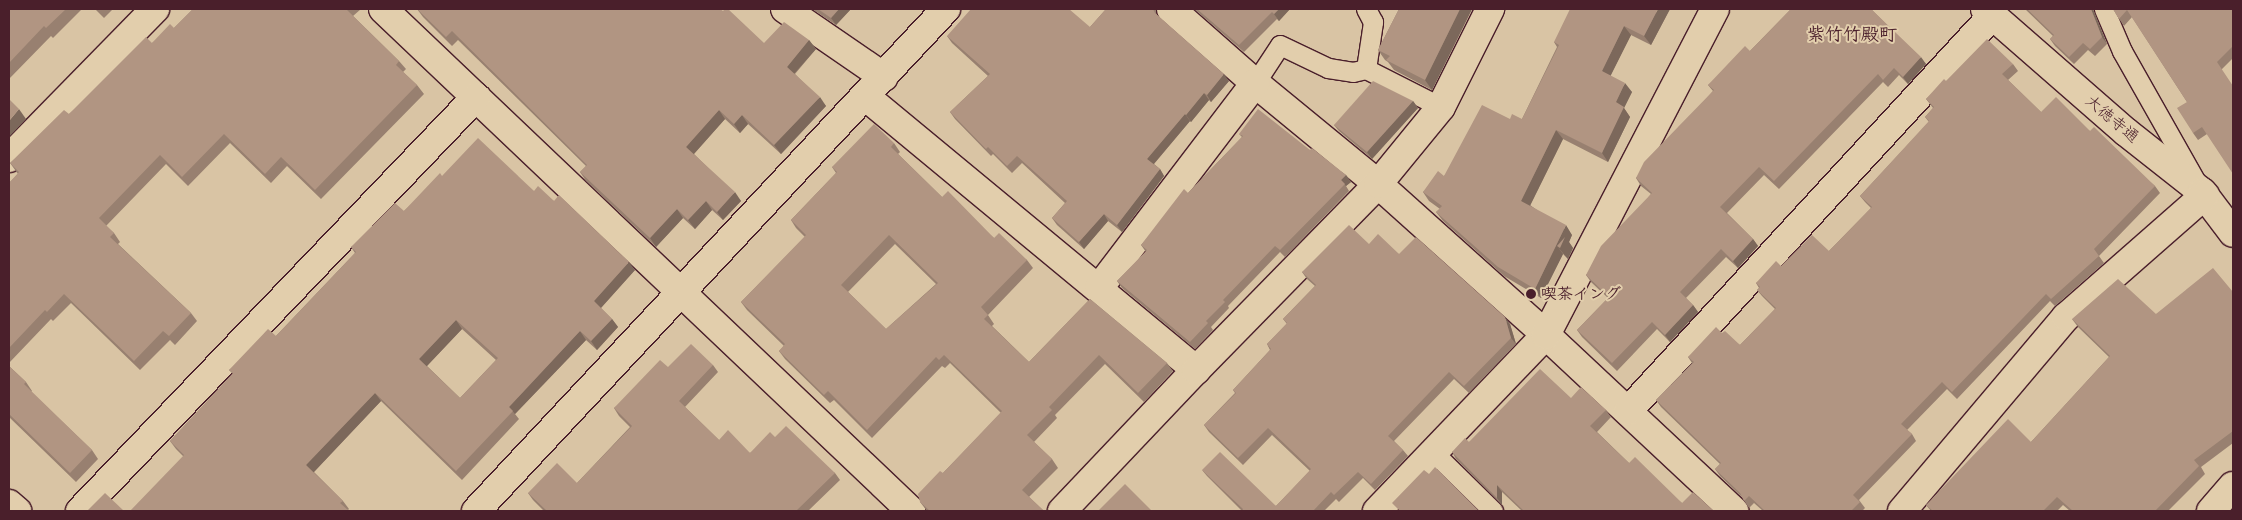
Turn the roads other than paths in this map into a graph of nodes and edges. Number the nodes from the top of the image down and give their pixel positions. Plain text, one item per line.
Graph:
1 (156, 9) edge
2 (383, 9) edge
3 (785, 9) edge
4 (946, 9) edge
5 (1171, 9) edge
6 (1366, 9) edge
7 (1490, 9) edge
8 (1715, 9) edge
9 (2104, 9) edge
10 (1989, 12) edge
11 (1366, 69) junction
12 (1255, 83) junction
13 (874, 86) junction
14 (476, 97) junction
15 (1441, 108) junction
16 (9, 158) edge
17 (1378, 184) junction
18 (2203, 194) junction
19 (2233, 233) edge
20 (1099, 288) junction
21 (681, 292) junction
22 (1546, 335) junction
23 (1196, 370) junction
24 (1628, 411) junction
25 (1434, 453) junction
26 (2233, 486) edge
27 (9, 504) edge
28 (488, 507) edge
29 (17, 511) edge
30 (80, 511) edge
31 (911, 511) edge
32 (1062, 511) edge
33 (1378, 511) edge
34 (1493, 511) edge
35 (1734, 511) edge
36 (1902, 511) edge
37 (2211, 511) edge

1 - 16 street
2 - 14 street
3 - 13 street
4 - 13 street
5 - 12 street
6 - 11 lane
7 - 15 street
8 - 22 street
9 - 18 lane
10 - 18 street, 大徳寺通
10 - 24 street
11 - 12 lane
11 - 15 lane
12 - 17 street
12 - 20 street
13 - 20 street
13 - 21 street
14 - 21 street
14 - 30 street
15 - 17 street
17 - 22 street
17 - 23 street
18 - 19 street, 大徳寺通
18 - 36 street
20 - 23 street
21 - 28 street
21 - 31 street
22 - 24 street
22 - 25 street
23 - 32 street
24 - 35 street
25 - 33 street
25 - 34 lane
26 - 37 street
27 - 29 street

